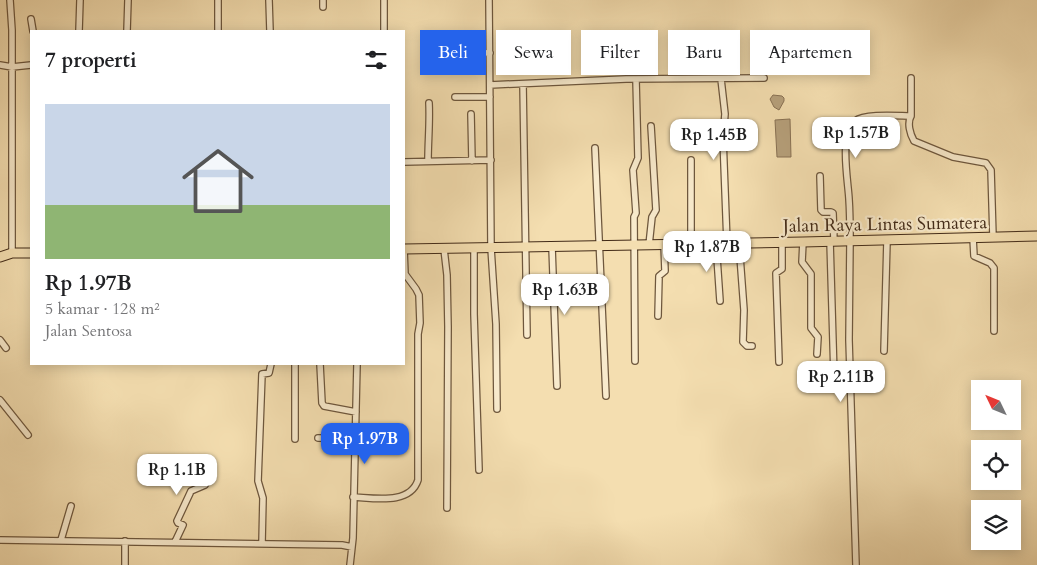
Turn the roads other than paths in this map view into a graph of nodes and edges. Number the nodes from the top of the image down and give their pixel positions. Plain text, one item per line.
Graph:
1 (10, 0) edge
2 (80, 0) edge
3 (128, 0) edge
4 (218, 0) edge
5 (269, 0) edge
6 (323, 0) edge
7 (384, 0) edge
8 (489, 0) edge
9 (323, 7) dead end
10 (31, 19) dead end
11 (33, 30) edge
12 (79, 30) edge
13 (127, 30) edge
14 (218, 30) edge
15 (270, 30) edge
16 (384, 30) edge
17 (486, 52) edge
18 (490, 52) junction
19 (0, 65) edge
20 (30, 65) edge
21 (12, 67) junction
22 (764, 78) dead end
23 (910, 78) dead end
24 (721, 79) junction
25 (636, 80) junction
26 (523, 84) junction
27 (490, 85) junction
28 (455, 97) dead end
29 (490, 97) junction
30 (429, 103) dead end
31 (471, 114) dead end
32 (912, 116) junction
33 (651, 126) dead end
34 (596, 148) dead end
35 (491, 160) junction
36 (691, 160) dead end
37 (472, 161) junction
38 (405, 162) edge
39 (428, 162) junction
40 (820, 176) dead end
41 (1037, 236) edge
42 (993, 237) junction
43 (973, 238) junction
44 (887, 240) junction
45 (832, 241) junction
46 (850, 241) junction
47 (782, 242) junction
48 (803, 242) junction
49 (716, 243) junction
50 (727, 243) junction
51 (739, 243) junction
52 (664, 244) junction
53 (691, 244) junction
54 (634, 245) junction
55 (648, 245) junction
56 (600, 246) junction
57 (526, 247) junction
58 (552, 247) junction
59 (474, 248) junction
60 (492, 248) junction
61 (405, 249) edge
62 (444, 249) junction
63 (30, 252) edge
64 (5, 254) edge
65 (405, 274) edge
66 (720, 300) dead end
67 (658, 316) dead end
68 (994, 331) dead end
69 (527, 335) dead end
70 (0, 340) edge
71 (752, 346) dead end
72 (6, 348) dead end
73 (884, 351) dead end
74 (817, 354) dead end
75 (635, 361) dead end
76 (779, 362) dead end
77 (271, 365) edge
78 (295, 365) edge
79 (320, 365) edge
80 (357, 365) edge
81 (834, 376) dead end
82 (557, 386) dead end
83 (606, 396) dead end
84 (0, 400) edge
85 (497, 409) dead end
86 (356, 412) junction
87 (28, 435) dead end
88 (318, 438) dead end
89 (295, 439) dead end
90 (356, 439) junction
91 (208, 462) dead end
92 (479, 470) dead end
93 (353, 497) junction
94 (71, 506) dead end
95 (447, 508) dead end
96 (0, 540) edge
97 (60, 540) junction
98 (125, 541) junction
99 (175, 542) junction
100 (262, 543) junction
101 (352, 548) junction
102 (125, 565) edge
103 (350, 565) edge
104 (856, 565) edge

1 - 21 street
2 - 12 street
3 - 13 street
4 - 14 street
5 - 15 street
6 - 9 street
7 - 16 street
8 - 18 street
10 - 11 street
17 - 18 street
18 - 27 street
19 - 21 street
20 - 21 street
21 - 64 street
22 - 24 street
23 - 32 street
24 - 25 street
24 - 50 street
25 - 26 street
25 - 54 street
26 - 27 street
26 - 57 street
27 - 29 street
28 - 29 street
29 - 35 street
30 - 39 street
31 - 37 street
32 - 42 street
32 - 46 street
33 - 55 street
34 - 56 street
35 - 37 street
35 - 60 street
36 - 53 street
37 - 39 street
38 - 39 street
40 - 45 street
41 - 42 highway, Jalan Raya Lintas Sumatera
42 - 43 highway, Jalan Raya Lintas Sumatera
43 - 44 highway, Jalan Raya Lintas Sumatera
43 - 68 street
44 - 46 highway, Jalan Raya Lintas Sumatera
44 - 73 street
45 - 46 highway, Jalan Raya Lintas Sumatera
45 - 48 highway, Jalan Raya Lintas Sumatera
45 - 81 street
46 - 104 street
47 - 48 highway, Jalan Raya Lintas Sumatera
47 - 51 highway, Jalan Raya Lintas Sumatera
47 - 76 street
48 - 74 street
49 - 50 highway, Jalan Raya Lintas Sumatera
49 - 53 highway, Jalan Raya Lintas Sumatera
49 - 66 street
50 - 51 highway, Jalan Raya Lintas Sumatera
51 - 71 street
52 - 53 highway, Jalan Raya Lintas Sumatera
52 - 55 highway, Jalan Raya Lintas Sumatera
52 - 67 street
54 - 55 highway, Jalan Raya Lintas Sumatera
54 - 56 highway, Jalan Raya Lintas Sumatera
54 - 75 street
56 - 58 highway, Jalan Raya Lintas Sumatera
56 - 83 street
57 - 58 highway, Jalan Raya Lintas Sumatera
57 - 60 highway, Jalan Raya Lintas Sumatera
57 - 69 street
58 - 82 street
59 - 60 highway, Jalan Raya Lintas Sumatera
59 - 62 highway, Jalan Raya Lintas Sumatera
59 - 92 street
60 - 85 street
61 - 62 highway, Jalan Raya Lintas Sumatera
62 - 95 street
63 - 64 highway
65 - 93 street
70 - 72 street
77 - 100 street
78 - 89 street
79 - 86 street
80 - 86 street
84 - 87 street
86 - 90 street
88 - 90 street
90 - 93 street
91 - 99 street
93 - 101 street
94 - 97 street
96 - 97 street
97 - 98 street
98 - 99 street
98 - 102 street
99 - 100 street
100 - 101 street
101 - 103 street

